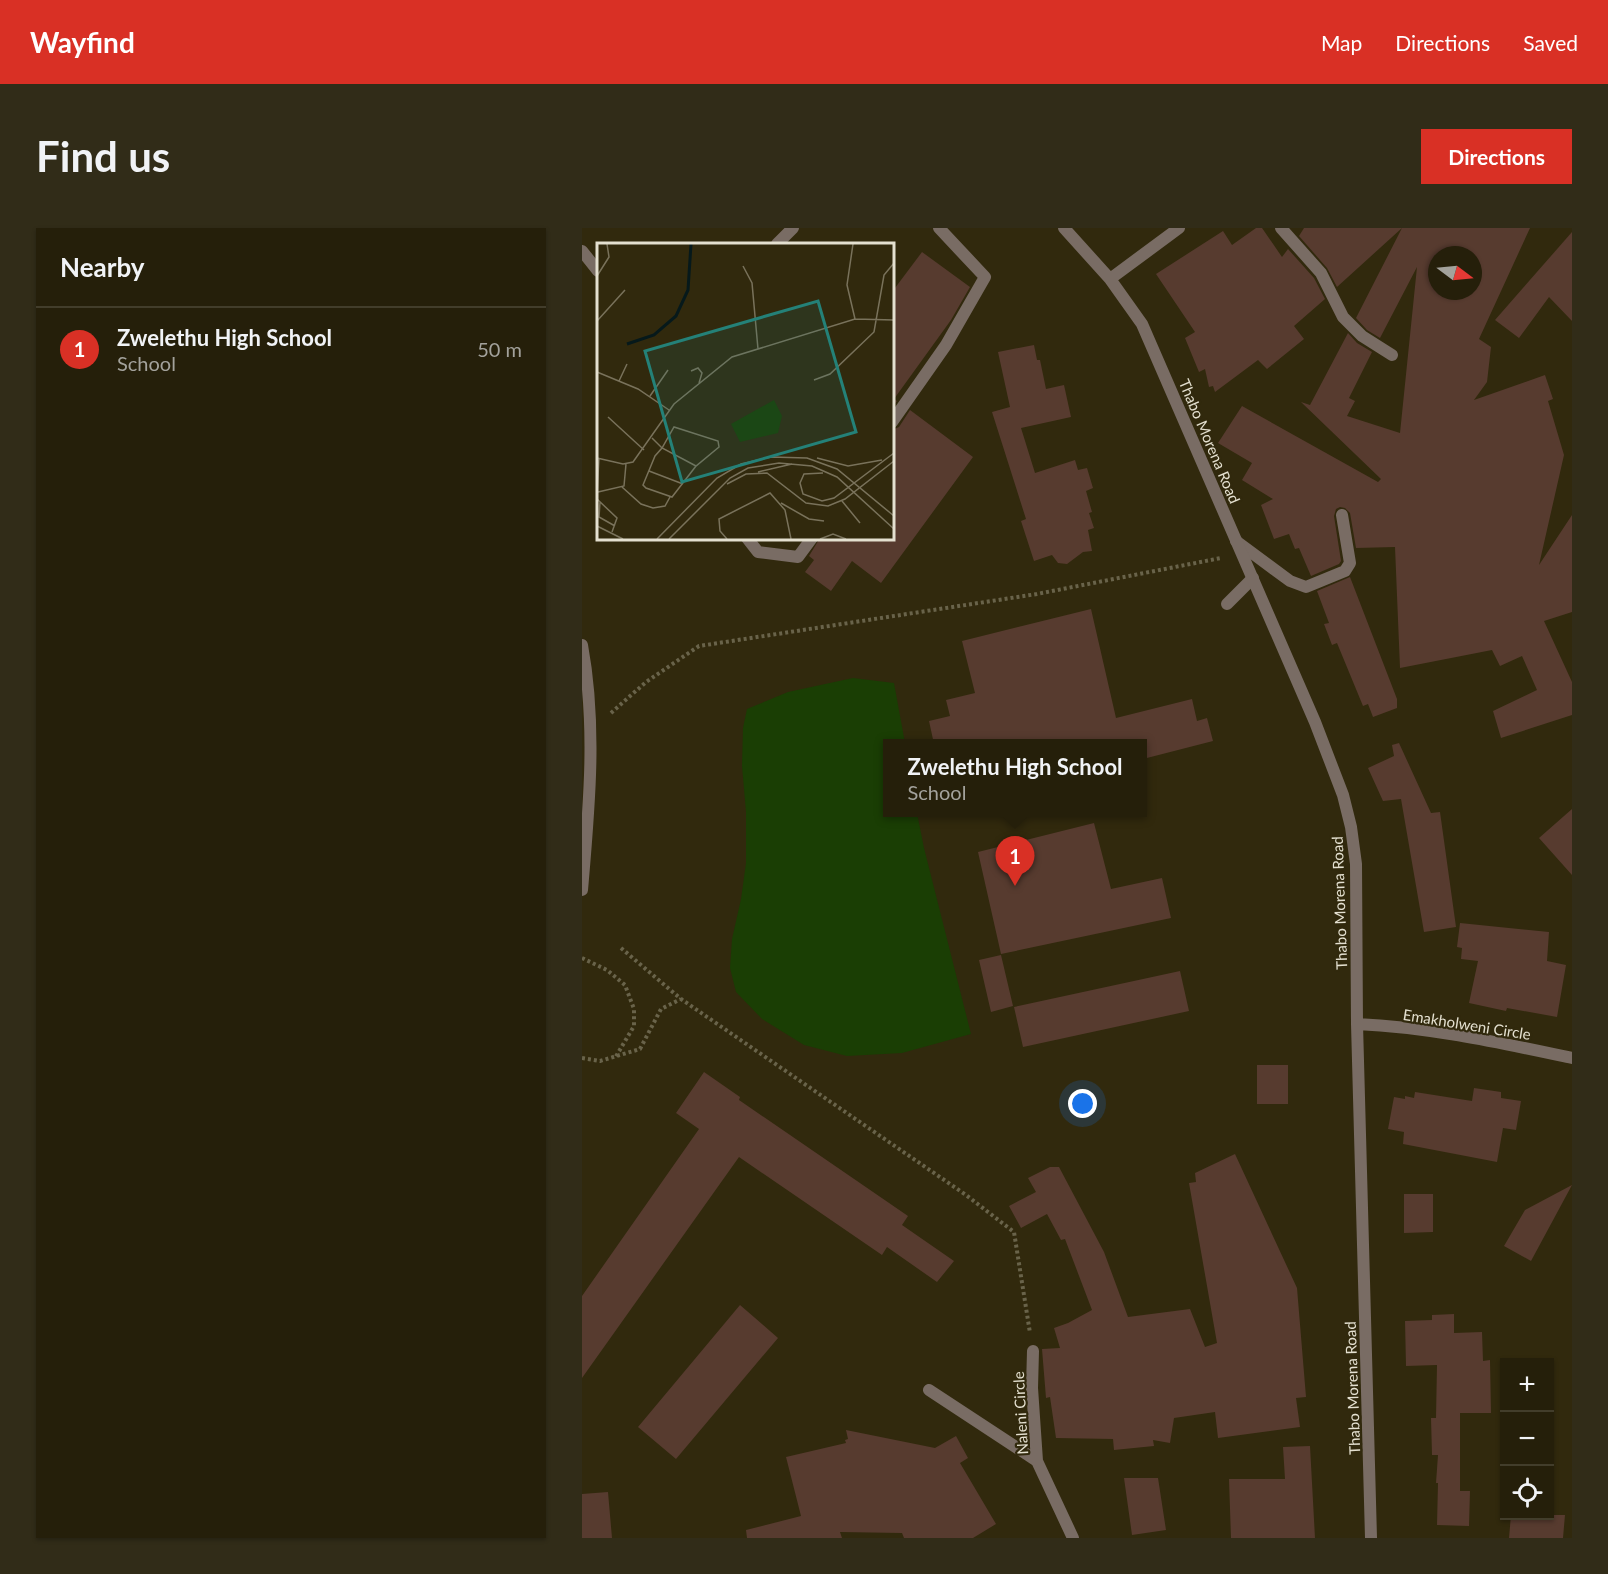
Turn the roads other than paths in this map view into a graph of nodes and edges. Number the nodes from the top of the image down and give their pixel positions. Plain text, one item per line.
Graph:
1 (793, 228) edge
2 (939, 228) edge
3 (1064, 228) edge
4 (1179, 228) edge
5 (1281, 228) edge
6 (778, 243) edge
7 (582, 251) edge
8 (597, 270) edge
9 (1110, 279) junction
10 (1392, 355) dead end
11 (894, 419) edge
12 (1342, 515) dead end
13 (749, 540) edge
14 (811, 540) edge
15 (1236, 540) junction
16 (1253, 578) junction
17 (1227, 604) dead end
18 (582, 645) edge
19 (582, 890) edge
20 (1357, 1024) junction
21 (1572, 1058) edge
22 (1033, 1351) road end
23 (929, 1390) dead end
24 (1037, 1461) junction
25 (1073, 1538) edge
26 (1371, 1538) edge

1 - 6 street
2 - 11 street
3 - 9 street, Thabo Morena Road
4 - 9 street
5 - 10 street
7 - 8 street
9 - 15 street, Thabo Morena Road
12 - 15 street
13 - 14 street
15 - 16 street, Thabo Morena Road
16 - 17 street
16 - 20 street, Thabo Morena Road
18 - 19 street
20 - 21 street, Emakholweni Circle
20 - 26 street, Thabo Morena Road
22 - 24 street, Naleni Circle
23 - 24 street
24 - 25 street, Naleni Circle

